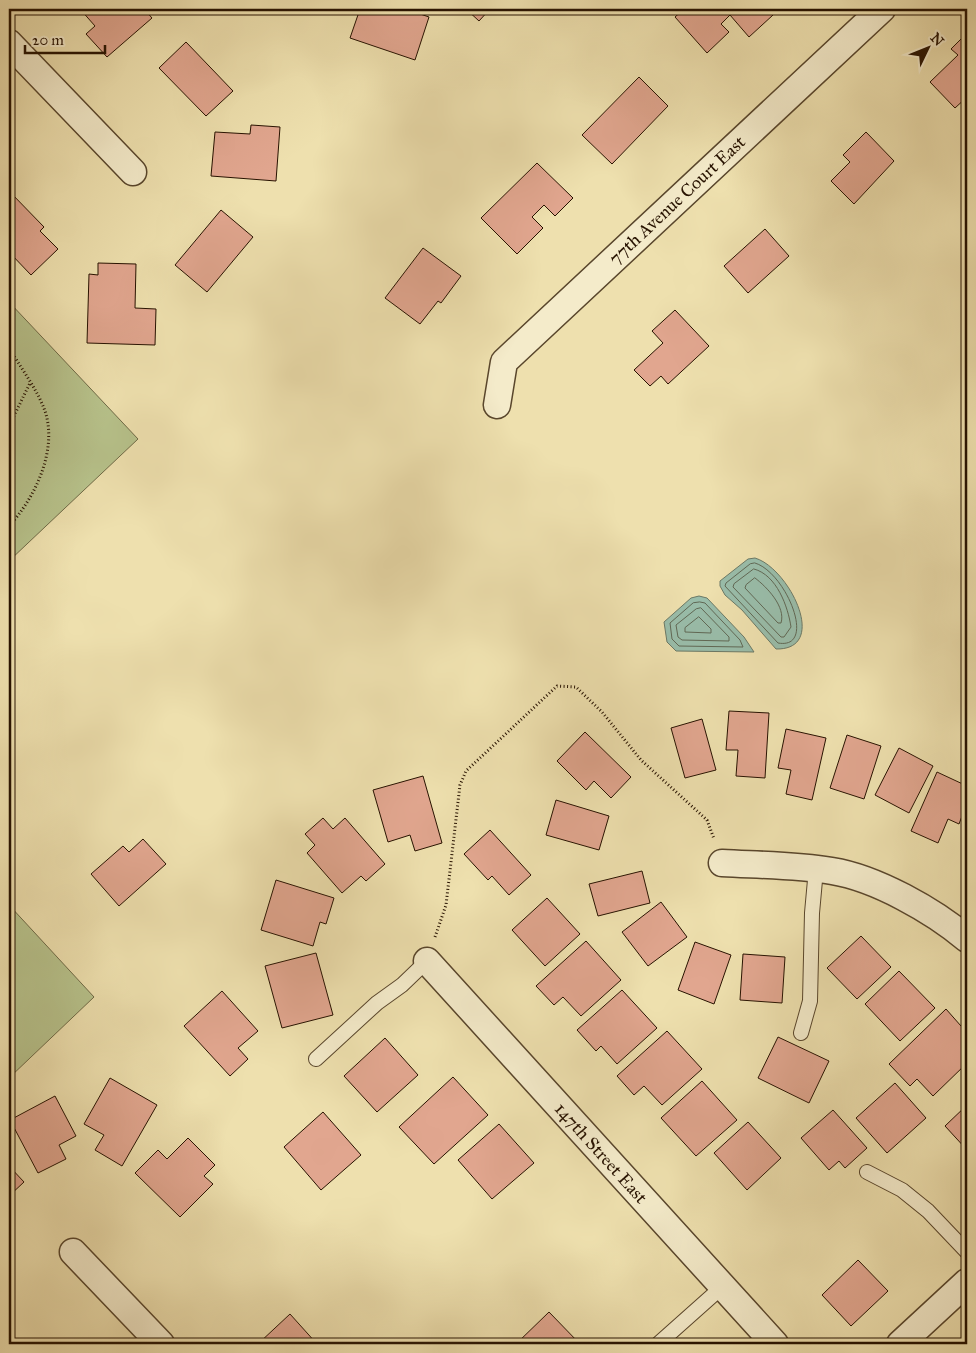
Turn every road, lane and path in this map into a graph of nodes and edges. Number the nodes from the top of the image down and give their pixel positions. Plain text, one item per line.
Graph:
1 (882, 9) edge
2 (9, 43) edge
3 (133, 172) dead end
4 (9, 348) edge
5 (30, 383) junction
6 (497, 405) dead end
7 (9, 426) edge
8 (9, 526) edge
9 (722, 863) joint
10 (816, 869) junction
11 (967, 939) edge
12 (428, 961) junction
13 (801, 1032) dead end
14 (316, 1059) dead end
15 (867, 1172) dead end
16 (73, 1252) dead end
17 (967, 1252) edge
18 (967, 1282) edge
19 (722, 1287) junction
20 (161, 1344) edge
21 (658, 1344) edge
22 (774, 1344) edge
23 (900, 1344) edge

1 - 6 street, 77th Avenue Court East
2 - 3 street
4 - 5 path
5 - 7 path
5 - 8 path
9 - 10 street
9 - 12 path
10 - 11 street
10 - 13 lane
12 - 14 lane
12 - 19 street, 147th Street East
15 - 17 lane
16 - 20 street
18 - 23 street
19 - 21 lane
19 - 22 street, 147th Street East

